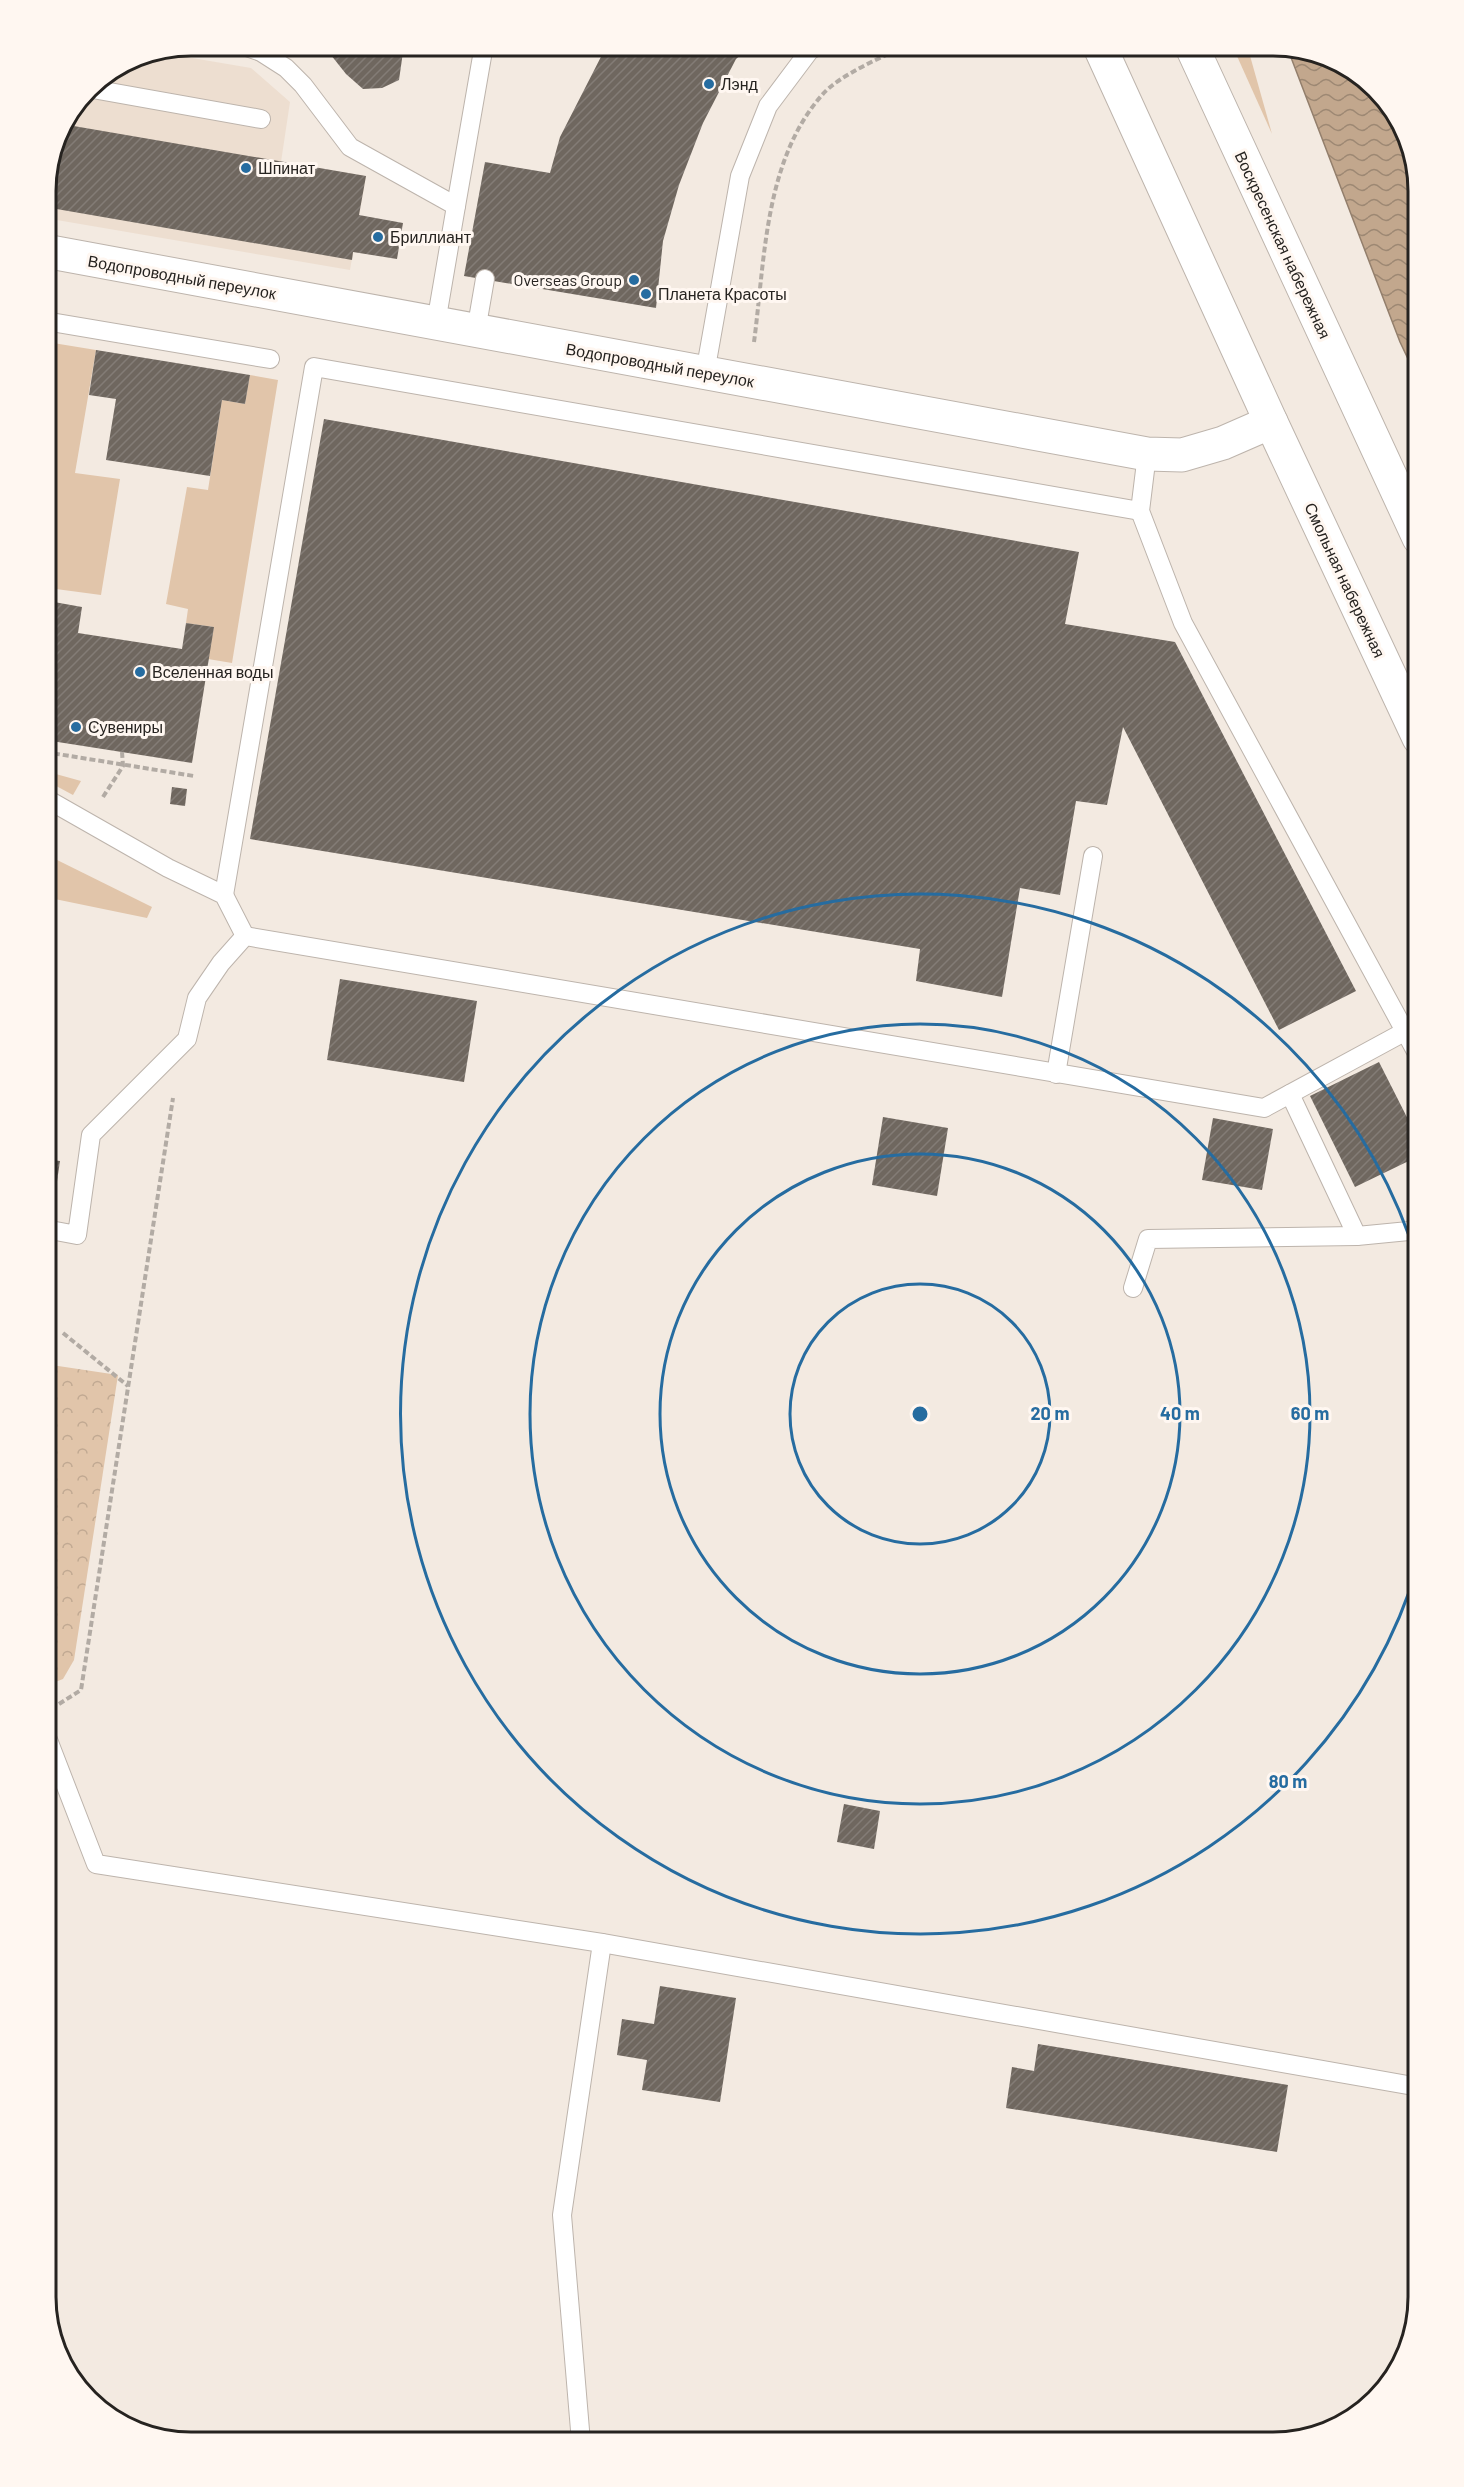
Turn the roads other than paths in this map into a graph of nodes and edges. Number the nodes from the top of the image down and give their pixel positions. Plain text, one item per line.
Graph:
1 (267, 56) edge
2 (482, 56) edge
3 (806, 56) edge
4 (1104, 56) edge
5 (1196, 56) edge
6 (100, 90) edge
7 (261, 119) dead end
8 (456, 206) junction
9 (56, 253) edge
10 (485, 279) dead end
11 (56, 323) edge
12 (436, 323) junction
13 (476, 331) junction
14 (270, 359) dead end
15 (705, 373) junction
16 (1271, 422) junction
17 (1147, 454) junction
18 (1140, 511) junction
19 (1408, 514) edge
20 (1408, 715) edge
21 (56, 804) edge
22 (1093, 856) dead end
23 (224, 895) junction
24 (245, 936) junction
25 (1406, 1031) junction
26 (1408, 1035) edge
27 (1056, 1074) junction
28 (1290, 1094) junction
29 (1408, 1231) edge
30 (56, 1232) edge
31 (1357, 1236) junction
32 (1133, 1288) dead end
33 (56, 1760) edge
34 (602, 1943) junction
35 (1408, 2085) edge
36 (580, 2431) edge

1 - 8 lane
2 - 8 lane
3 - 15 lane
4 - 16 main road
5 - 19 main road, Воскресенская набережная
6 - 7 lane
8 - 12 lane
9 - 12 main road, Водопроводный переулок
10 - 13 lane
11 - 14 lane
12 - 13 main road, Водопроводный переулок
13 - 15 main road, Водопроводный переулок
15 - 17 main road, Водопроводный переулок
16 - 17 main road, Водопроводный переулок
16 - 20 main road, Смольная набережная
17 - 18 lane
18 - 23 lane
18 - 25 lane
21 - 23 lane
22 - 27 lane
23 - 24 lane
24 - 27 lane
24 - 30 lane
25 - 26 lane
25 - 28 lane
27 - 28 lane
28 - 31 lane
29 - 31 lane
31 - 32 lane
33 - 34 lane
34 - 35 lane
34 - 36 lane

